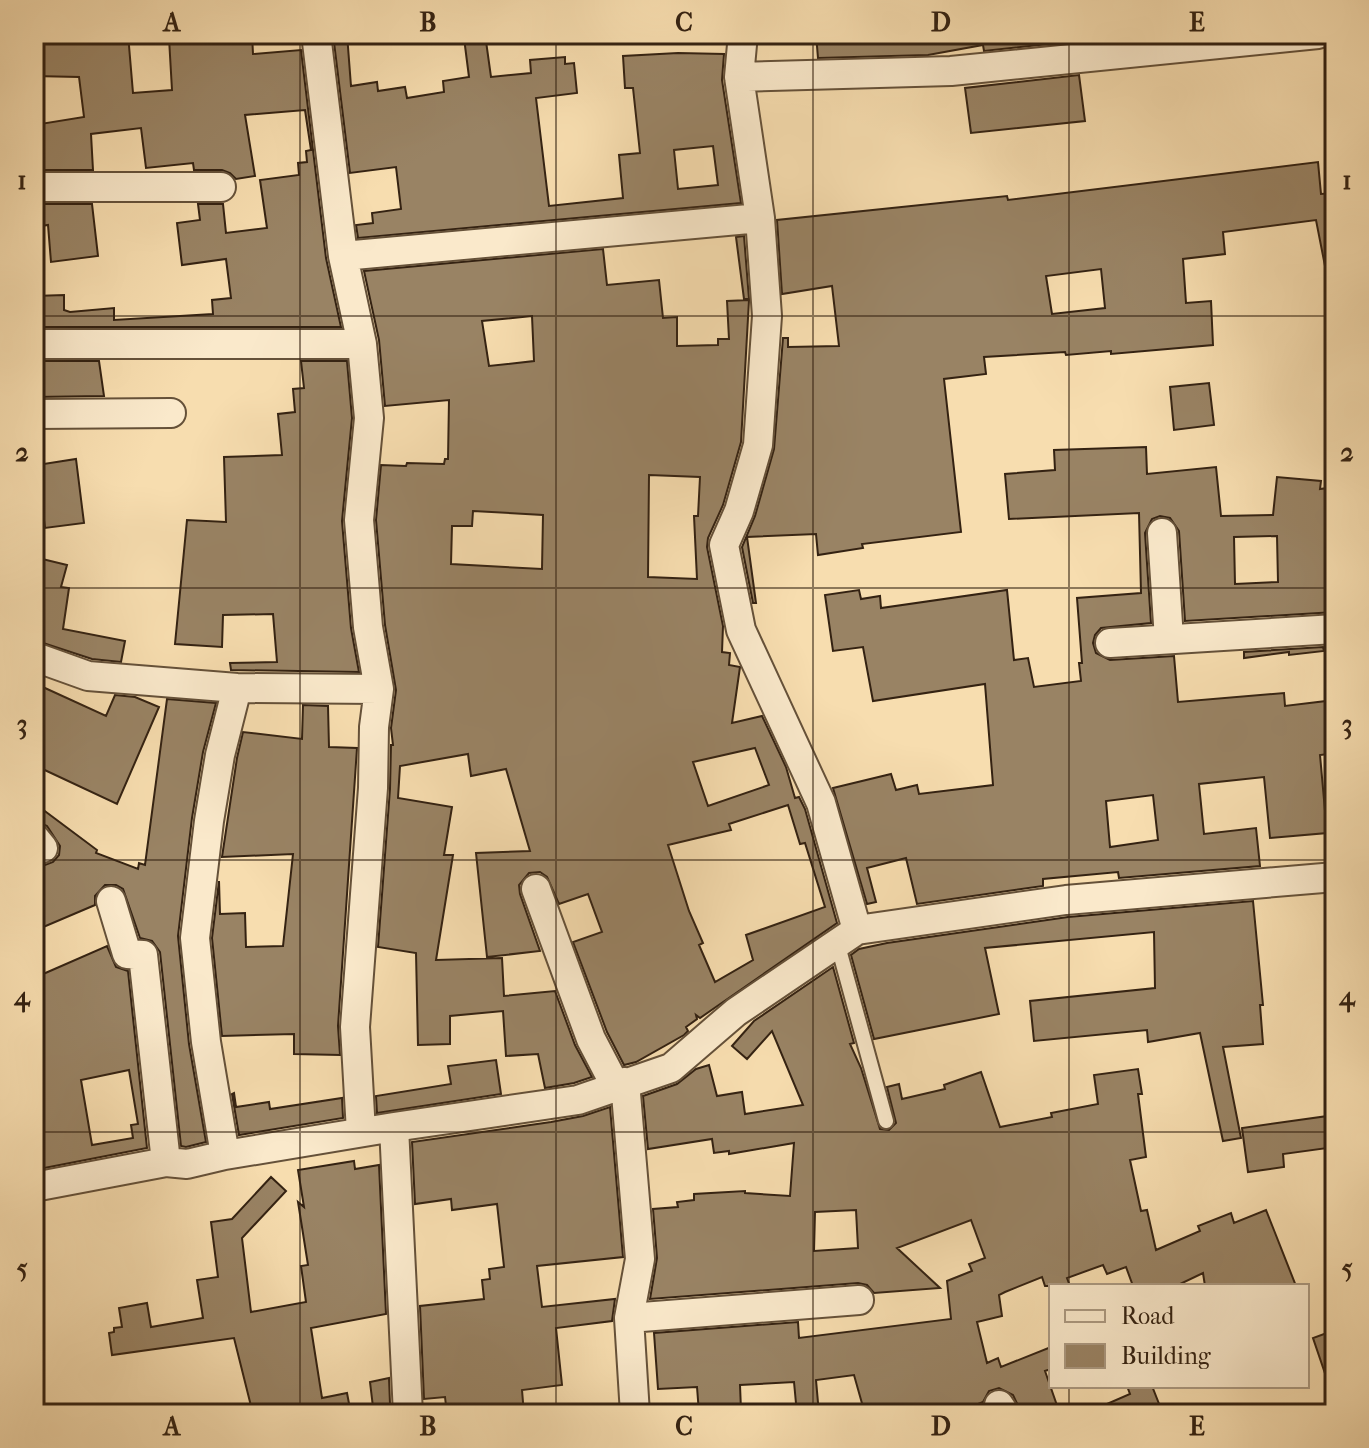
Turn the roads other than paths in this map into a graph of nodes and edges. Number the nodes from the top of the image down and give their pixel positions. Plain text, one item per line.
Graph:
1 (316, 34) edge
2 (743, 34) edge
3 (1318, 34) edge
4 (739, 77) junction
5 (34, 187) edge
6 (221, 187) dead end
7 (760, 218) junction
8 (343, 256) junction
9 (34, 344) edge
10 (362, 344) junction
11 (171, 413) dead end
12 (34, 414) edge
13 (1162, 533) dead end
14 (1335, 629) edge
15 (1169, 639) junction
16 (1110, 643) dead end
17 (34, 660) edge
18 (237, 688) junction
19 (379, 689) junction
20 (1335, 877) edge
21 (536, 889) dead end
22 (111, 901) dead end
23 (847, 936) junction
24 (620, 1084) junction
25 (886, 1121) dead end
26 (394, 1127) junction
27 (361, 1132) junction
28 (225, 1155) junction
29 (166, 1162) junction
30 (34, 1187) edge
31 (859, 1300) dead end
32 (629, 1318) junction
33 (408, 1414) edge
34 (635, 1414) edge

1 - 8 street
2 - 4 street
3 - 4 street
4 - 7 street
5 - 6 street
7 - 8 street
7 - 23 street
8 - 10 street
9 - 10 street
10 - 19 street
11 - 12 street
13 - 15 street
14 - 15 street
15 - 16 street
17 - 18 street
18 - 19 street
18 - 28 street
19 - 27 street
20 - 23 street
21 - 24 street
22 - 29 street
23 - 24 street
23 - 25 lane
24 - 26 street
24 - 32 street
26 - 27 street
26 - 33 street
27 - 28 street
28 - 29 street
29 - 30 street
31 - 32 street
32 - 34 street

